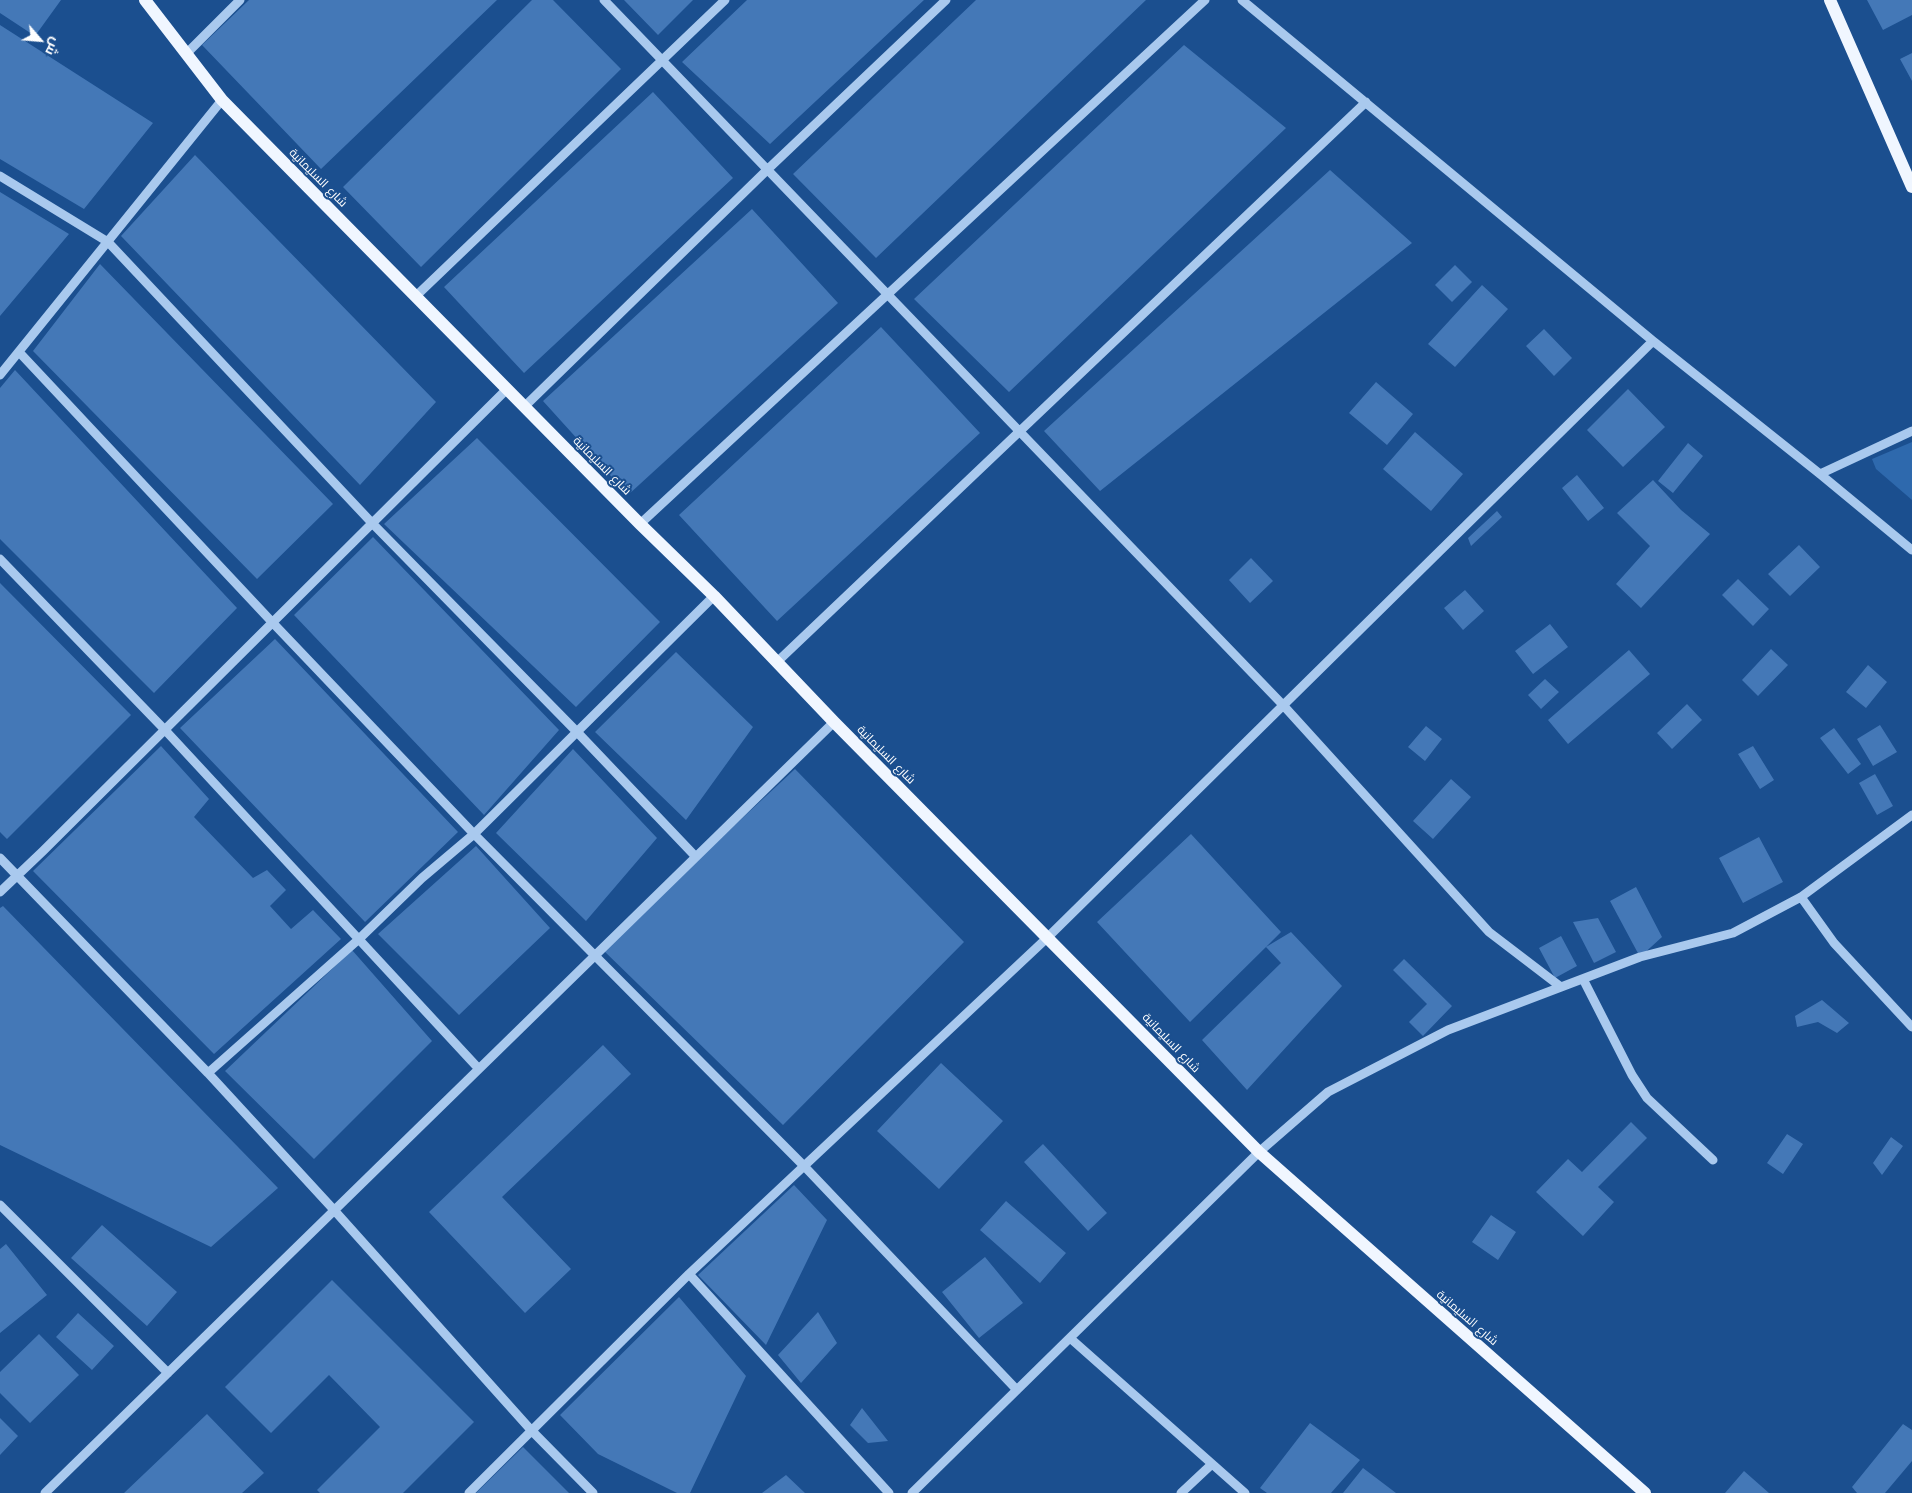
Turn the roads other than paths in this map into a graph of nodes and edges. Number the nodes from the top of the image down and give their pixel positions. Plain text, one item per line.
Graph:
1 (145, 0) edge
2 (240, 0) edge
3 (604, 0) edge
4 (725, 0) edge
5 (946, 0) edge
6 (1205, 0) edge
7 (1242, 0) edge
8 (1830, 0) edge
9 (186, 54) junction
10 (661, 60) junction
11 (222, 100) junction
12 (1366, 102) junction
13 (767, 170) junction
14 (0, 176) edge
15 (1912, 187) edge
16 (108, 242) junction
17 (888, 295) junction
18 (416, 296) junction
19 (1653, 340) junction
20 (19, 352) junction
21 (0, 375) edge
22 (507, 389) junction
23 (524, 407) junction
24 (1912, 431) edge
25 (1019, 432) junction
26 (1820, 474) junction
27 (372, 523) junction
28 (640, 524) junction
29 (1912, 550) edge
30 (0, 559) edge
31 (714, 596) junction
32 (272, 622) junction
33 (777, 662) junction
34 (1282, 705) junction
35 (834, 722) junction
36 (165, 730) junction
37 (578, 733) junction
38 (1912, 815) edge
39 (474, 834) junction
40 (696, 857) junction
41 (0, 858) edge
42 (18, 876) junction
43 (0, 892) edge
44 (1801, 897) junction
45 (1048, 936) junction
46 (359, 939) junction
47 (595, 956) junction
48 (1583, 979) junction
49 (1561, 987) junction
50 (1912, 1027) edge
51 (479, 1069) junction
52 (208, 1073) junction
53 (1259, 1152) junction
54 (1713, 1160) dead end
55 (804, 1166) junction
56 (0, 1205) edge
57 (334, 1210) junction
58 (688, 1274) junction
59 (1070, 1338) junction
60 (168, 1373) junction
61 (1017, 1390) junction
62 (532, 1430) junction
63 (1212, 1464) junction
64 (45, 1493) edge
65 (469, 1493) edge
66 (594, 1493) edge
67 (889, 1493) edge
68 (912, 1493) edge
69 (1181, 1493) edge
70 (1244, 1493) edge
71 (1645, 1493) edge

1 - 9 main road, شارع السليمانية
2 - 9 street
3 - 10 street
4 - 10 street
5 - 13 street
6 - 17 street
7 - 12 street
8 - 15 main road
9 - 11 main road, شارع السليمانية
10 - 13 street
10 - 18 street
11 - 16 street
11 - 18 main road, شارع السليمانية
12 - 19 street
12 - 25 street
13 - 17 street
13 - 23 street
14 - 16 street
16 - 20 street
16 - 27 street
17 - 25 street
17 - 28 street
18 - 22 main road, شارع السليمانية
19 - 26 street
19 - 34 street
20 - 21 street
20 - 32 street
22 - 23 main road, شارع السليمانية
22 - 27 street
23 - 28 main road, شارع السليمانية
24 - 26 street
25 - 33 street
25 - 34 street
26 - 29 street
27 - 32 street
27 - 37 street
28 - 31 main road, شارع السليمانية
30 - 36 street
31 - 33 main road, شارع السليمانية
31 - 37 street
32 - 36 street
32 - 39 street
33 - 35 main road, شارع السليمانية
34 - 45 street
34 - 49 street
35 - 40 street
35 - 45 main road, شارع السليمانية
36 - 42 street
36 - 46 street
37 - 39 street
37 - 40 street
38 - 44 street
39 - 46 street
39 - 47 street
40 - 47 street
41 - 42 street
42 - 43 street
42 - 52 street
44 - 48 street
44 - 50 street
45 - 53 main road, شارع السليمانية
45 - 55 street
46 - 51 street
46 - 52 street
47 - 51 street
47 - 55 street
48 - 49 street
48 - 54 street
49 - 53 street
51 - 57 street
52 - 57 street
53 - 59 street
53 - 71 main road, شارع السليمانية
55 - 58 street
55 - 61 street
56 - 60 street
57 - 60 street
57 - 62 street
58 - 62 street
58 - 67 street
59 - 61 street
59 - 63 street
60 - 64 street
61 - 68 street
62 - 65 street
62 - 66 street
63 - 69 street
63 - 70 street

